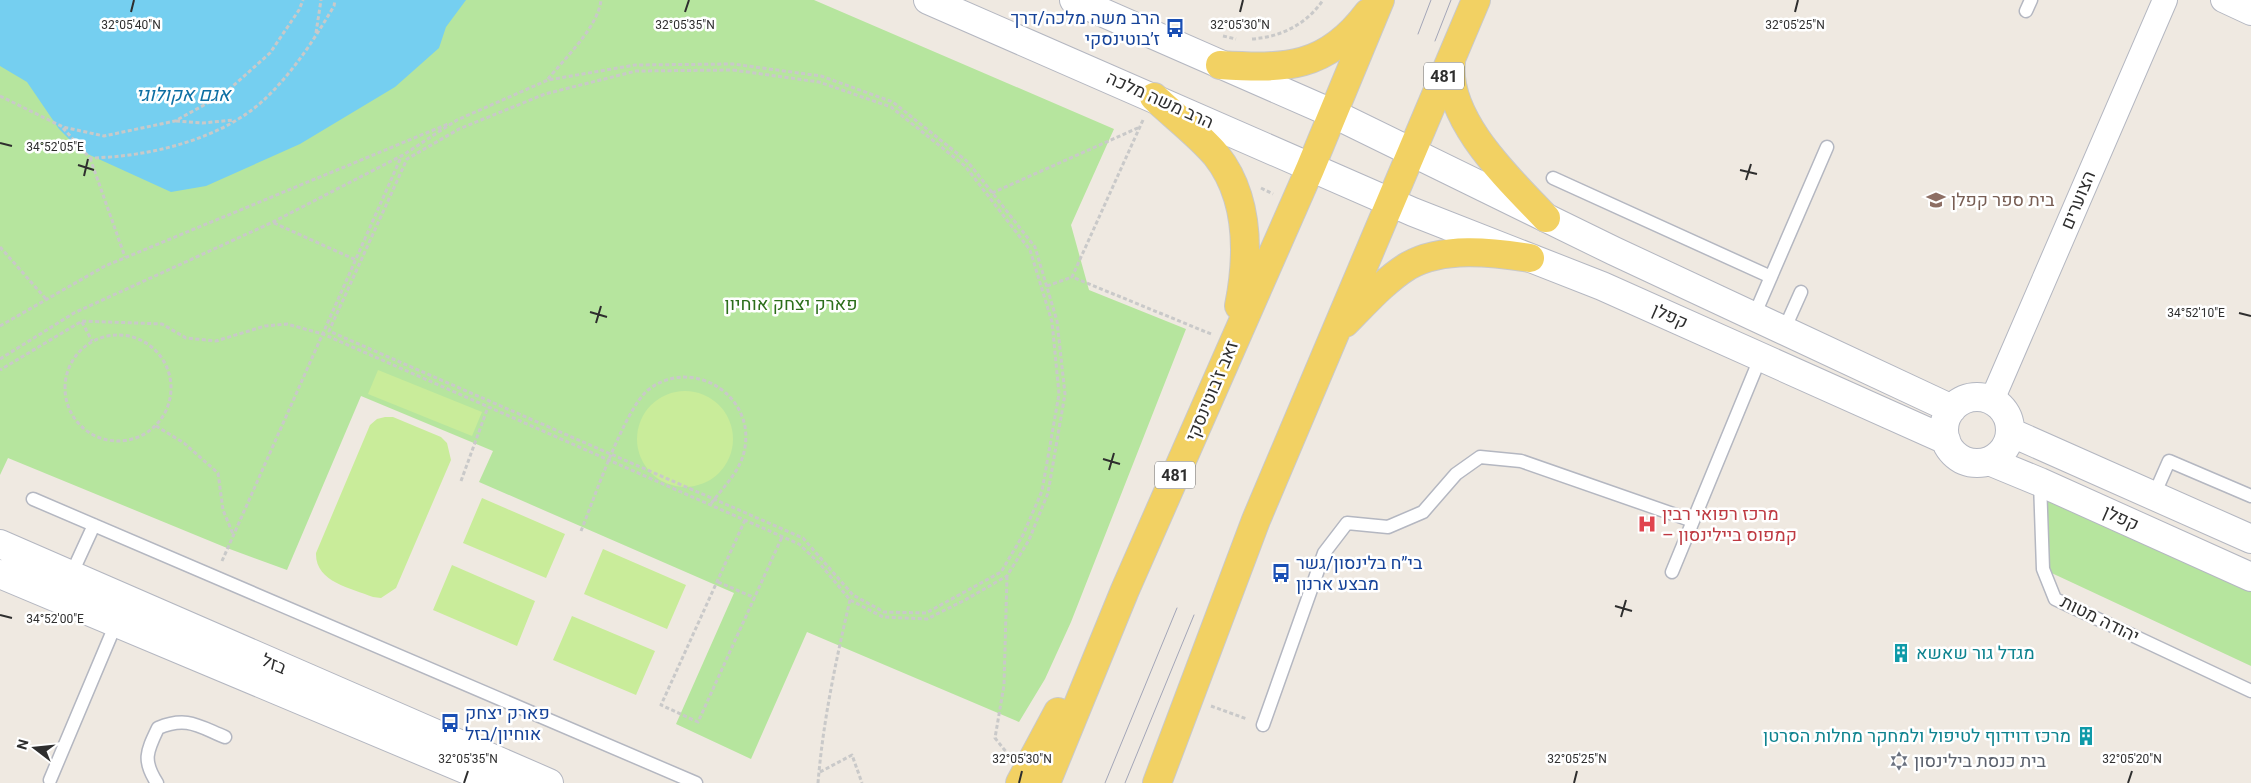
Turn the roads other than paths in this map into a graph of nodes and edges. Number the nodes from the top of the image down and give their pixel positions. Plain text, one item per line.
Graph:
1 (928, 0) edge
2 (1074, 0) edge
3 (1379, 0) edge
4 (1476, 0) edge
5 (2164, 0) edge
6 (2223, 0) edge
7 (2251, 13) edge
8 (1451, 60) junction
9 (1220, 65) junction
10 (1154, 97) junction
11 (1334, 114) junction
12 (1827, 148) dead end
13 (1412, 153) junction
14 (1310, 168) junction
15 (1553, 178) dead end
16 (1391, 201) junction
17 (1546, 218) junction
18 (1530, 258) junction
19 (1771, 277) junction
20 (1800, 292) dead end
21 (1754, 316) junction
22 (1784, 330) junction
23 (1332, 337) junction
24 (1232, 343) junction
25 (1762, 356) junction
26 (1992, 400) junction
27 (1952, 409) junction
28 (2010, 432) junction
29 (1946, 440) junction
30 (1989, 462) junction
31 (2040, 482) junction
32 (2154, 495) junction
33 (2251, 496) edge
34 (33, 499) dead end
35 (1693, 521) junction
36 (94, 525) junction
37 (2251, 539) edge
38 (0, 544) edge
39 (1672, 572) dead end
40 (0, 574) edge
41 (71, 575) junction
42 (2251, 577) edge
43 (121, 611) junction
44 (2251, 691) edge
45 (1263, 725) road end
46 (225, 738) dead end
47 (50, 780) dead end
48 (1030, 780) edge
49 (157, 783) edge
50 (498, 783) edge
51 (549, 783) edge
52 (696, 783) edge
53 (1157, 783) edge

1 - 10 street, הרב משה מלכה
2 - 9 street
3 - 9 main road
3 - 11 main road, זאב ז'בוטינסקי / 481
4 - 8 main road, 481
5 - 26 street, הצוערים
6 - 7 street
8 - 13 main road, 481
8 - 17 main road
9 - 11 street
10 - 14 street, הרב משה מלכה
10 - 24 main road
11 - 13 street
11 - 14 main road, זאב ז'בוטינסקי / 481
12 - 19 lane
13 - 16 main road, 481
13 - 17 street, קפלן
14 - 16 street, הרב משה מלכה
14 - 24 main road, זאב ז'בוטינסקי / 481
15 - 19 lane
16 - 18 street, קפלן
16 - 23 main road, 481
17 - 21 street, קפלן
18 - 23 main road
18 - 25 street, קפלן
19 - 21 lane
20 - 22 lane
21 - 22 street, קפלן
22 - 27 street, קפלן
23 - 53 main road, 481
24 - 48 main road, זאב ז'בוטינסקי / 481
25 - 29 street, קפלן
25 - 35 lane
26 - 27 street
26 - 28 street
27 - 29 street
28 - 30 street
28 - 32 street, קפלן
29 - 30 street
30 - 31 street, קפלן
31 - 42 street, קפלן
31 - 44 lane, יהודה מטות
32 - 33 lane
32 - 37 street, קפלן
34 - 36 lane
35 - 39 lane
35 - 45 lane
36 - 41 lane
36 - 52 lane
38 - 41 street, בזל
40 - 43 street, בזל
41 - 43 street, בזל
43 - 47 lane
43 - 50 street, בזל
43 - 51 street, בזל
46 - 49 lane

